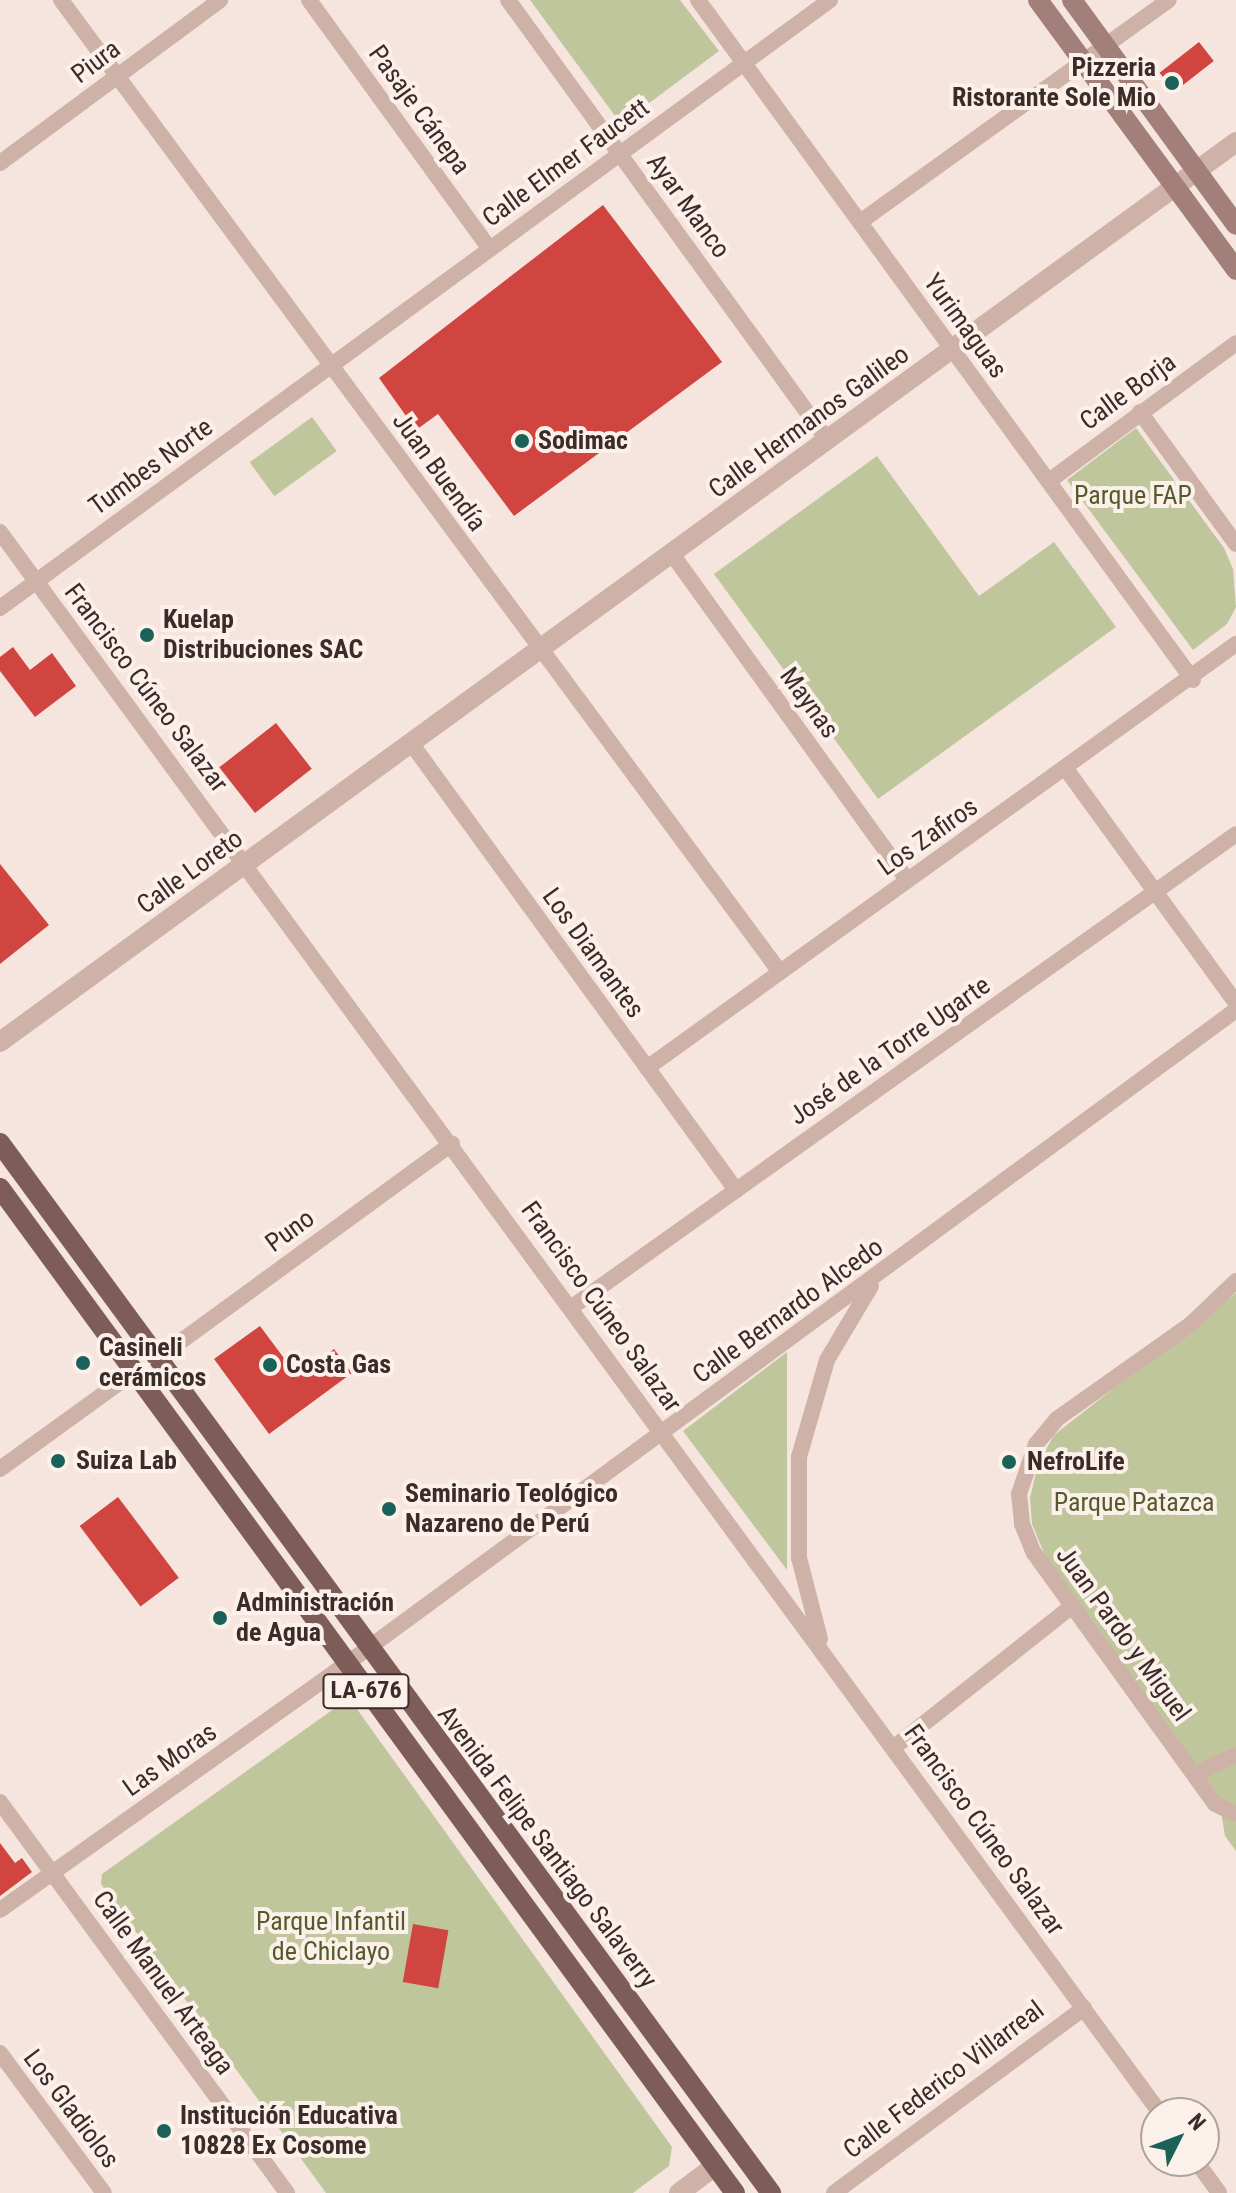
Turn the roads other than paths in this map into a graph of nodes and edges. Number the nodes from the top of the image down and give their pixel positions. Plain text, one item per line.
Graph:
1 (61, 0) edge
2 (220, 0) edge
3 (309, 0) edge
4 (508, 0) edge
5 (698, 0) edge
6 (830, 0) edge
7 (1038, 0) edge
8 (1072, 0) edge
9 (1169, 0) edge
10 (1105, 47) junction
11 (1082, 59) junction
12 (744, 63) junction
13 (117, 76) junction
14 (1236, 142) edge
15 (620, 154) junction
16 (0, 163) edge
17 (1197, 173) junction
18 (1176, 188) junction
19 (860, 222) junction
20 (1236, 225) edge
21 (490, 249) junction
22 (1236, 270) edge
23 (1236, 343) edge
24 (953, 350) junction
25 (330, 365) junction
26 (1140, 412) junction
27 (828, 441) junction
28 (1049, 481) junction
29 (0, 532) edge
30 (1236, 544) edge
31 (672, 554) junction
32 (36, 582) junction
33 (0, 608) edge
34 (1236, 644) edge
35 (541, 649) junction
36 (1193, 680) junction
37 (411, 743) junction
38 (1066, 769) junction
39 (1236, 834) edge
40 (247, 864) junction
41 (907, 880) junction
42 (1156, 891) junction
43 (780, 972) junction
44 (1236, 1003) edge
45 (1236, 1010) edge
46 (0, 1042) edge
47 (647, 1068) junction
48 (0, 1143) edge
49 (452, 1144) junction
50 (0, 1188) edge
51 (736, 1190) junction
52 (880, 1274) junction
53 (1236, 1281) edge
54 (572, 1307) junction
55 (158, 1358) junction
56 (134, 1372) junction
57 (663, 1432) junction
58 (0, 1469) edge
59 (1071, 1607) junction
60 (367, 1649) junction
61 (826, 1656) junction
62 (346, 1664) junction
63 (893, 1748) junction
64 (1236, 1755) edge
65 (1195, 1774) junction
66 (0, 1802) edge
67 (1236, 1814) edge
68 (52, 1873) junction
69 (0, 1910) edge
70 (1084, 2008) junction
71 (0, 2053) edge
72 (1148, 2097) edge
73 (715, 2166) junction
74 (104, 2193) edge
75 (287, 2193) edge
76 (679, 2193) edge
77 (735, 2193) edge
78 (771, 2193) edge
79 (834, 2193) edge

1 - 13 street, Juan Buendía
2 - 13 street, Piura
3 - 21 street, Pasaje Cánepa
4 - 15 street, Ayar Manco
5 - 12 street, Yurimaguas
6 - 12 street, Calle Elmer Faucett
7 - 11 main road
8 - 10 main road
9 - 10 street
10 - 11 street
10 - 17 main road
11 - 18 main road
11 - 19 street
12 - 15 street, Calle Elmer Faucett
12 - 19 street, Yurimaguas
13 - 16 street, Piura
13 - 25 street, Juan Buendía
14 - 17 street, Calle Hermanos Galileo
15 - 21 street, Calle Elmer Faucett
15 - 27 street, Ayar Manco
17 - 18 street, Calle Hermanos Galileo
17 - 20 main road
18 - 22 main road
18 - 24 street, Calle Hermanos Galileo
19 - 24 street, Yurimaguas
21 - 25 street, Calle Elmer Faucett
23 - 26 street, Calle Borja
24 - 27 street, Calle Hermanos Galileo
24 - 28 street, Yurimaguas
25 - 32 street, Tumbes Norte
25 - 35 street, Juan Buendía
26 - 28 street, Calle Borja
26 - 30 street
27 - 31 street, Calle Hermanos Galileo
28 - 36 street, Yurimaguas
29 - 32 street, Francisco Cúneo Salazar
31 - 35 street, Calle Hermanos Galileo
31 - 41 street, Maynas
32 - 33 street, Tumbes Norte
32 - 40 street, Francisco Cúneo Salazar
34 - 36 street, Los Zafiros
35 - 37 street, Calle Hermanos Galileo
35 - 43 street, Juan Buendía
36 - 38 street, Los Zafiros
37 - 40 street, Calle Loreto
37 - 47 street, Los Diamantes
38 - 41 street, Los Zafiros
38 - 42 street
39 - 42 street, José de la Torre Ugarte
40 - 46 street, Calle Loreto
40 - 49 street, Francisco Cúneo Salazar
41 - 43 street, Los Zafiros
42 - 44 street
42 - 51 street, José de la Torre Ugarte
43 - 47 street, Los Zafiros
45 - 52 street, Calle Bernardo Alcedo
47 - 51 street, Los Diamantes
48 - 55 main road, Avenida Felipe Santiago Salaverry / LA-676
49 - 54 street, Francisco Cúneo Salazar
49 - 55 street, Puno
50 - 56 main road, Avenida Felipe Santiago Salaverry / LA-676
51 - 54 street, José de la Torre Ugarte
52 - 57 street, Calle Bernardo Alcedo
52 - 61 street
53 - 59 street, Juan Pardo y Miguel
54 - 57 street, Francisco Cúneo Salazar
55 - 60 main road, Avenida Felipe Santiago Salaverry / LA-676
56 - 58 street
56 - 62 main road, Avenida Felipe Santiago Salaverry / LA-676
57 - 60 street, Calle Bernardo Alcedo
57 - 61 street, Francisco Cúneo Salazar
59 - 63 street
59 - 65 street, Juan Pardo y Miguel
60 - 62 street, Las Moras
60 - 78 main road, Avenida Felipe Santiago Salaverry / LA-676
61 - 63 street, Francisco Cúneo Salazar
62 - 68 street, Las Moras
62 - 73 main road, Avenida Felipe Santiago Salaverry / LA-676
63 - 70 street, Francisco Cúneo Salazar
64 - 65 street
65 - 67 street, Juan Pardo y Miguel
66 - 68 street, Calle Manuel Arteaga
68 - 69 street, Las Moras
68 - 75 street, Calle Manuel Arteaga
70 - 72 street, Francisco Cúneo Salazar
70 - 79 street, Calle Federico Villarreal
71 - 74 street, Los Gladiolos
73 - 76 street
73 - 77 main road, Avenida Felipe Santiago Salaverry / LA-676

